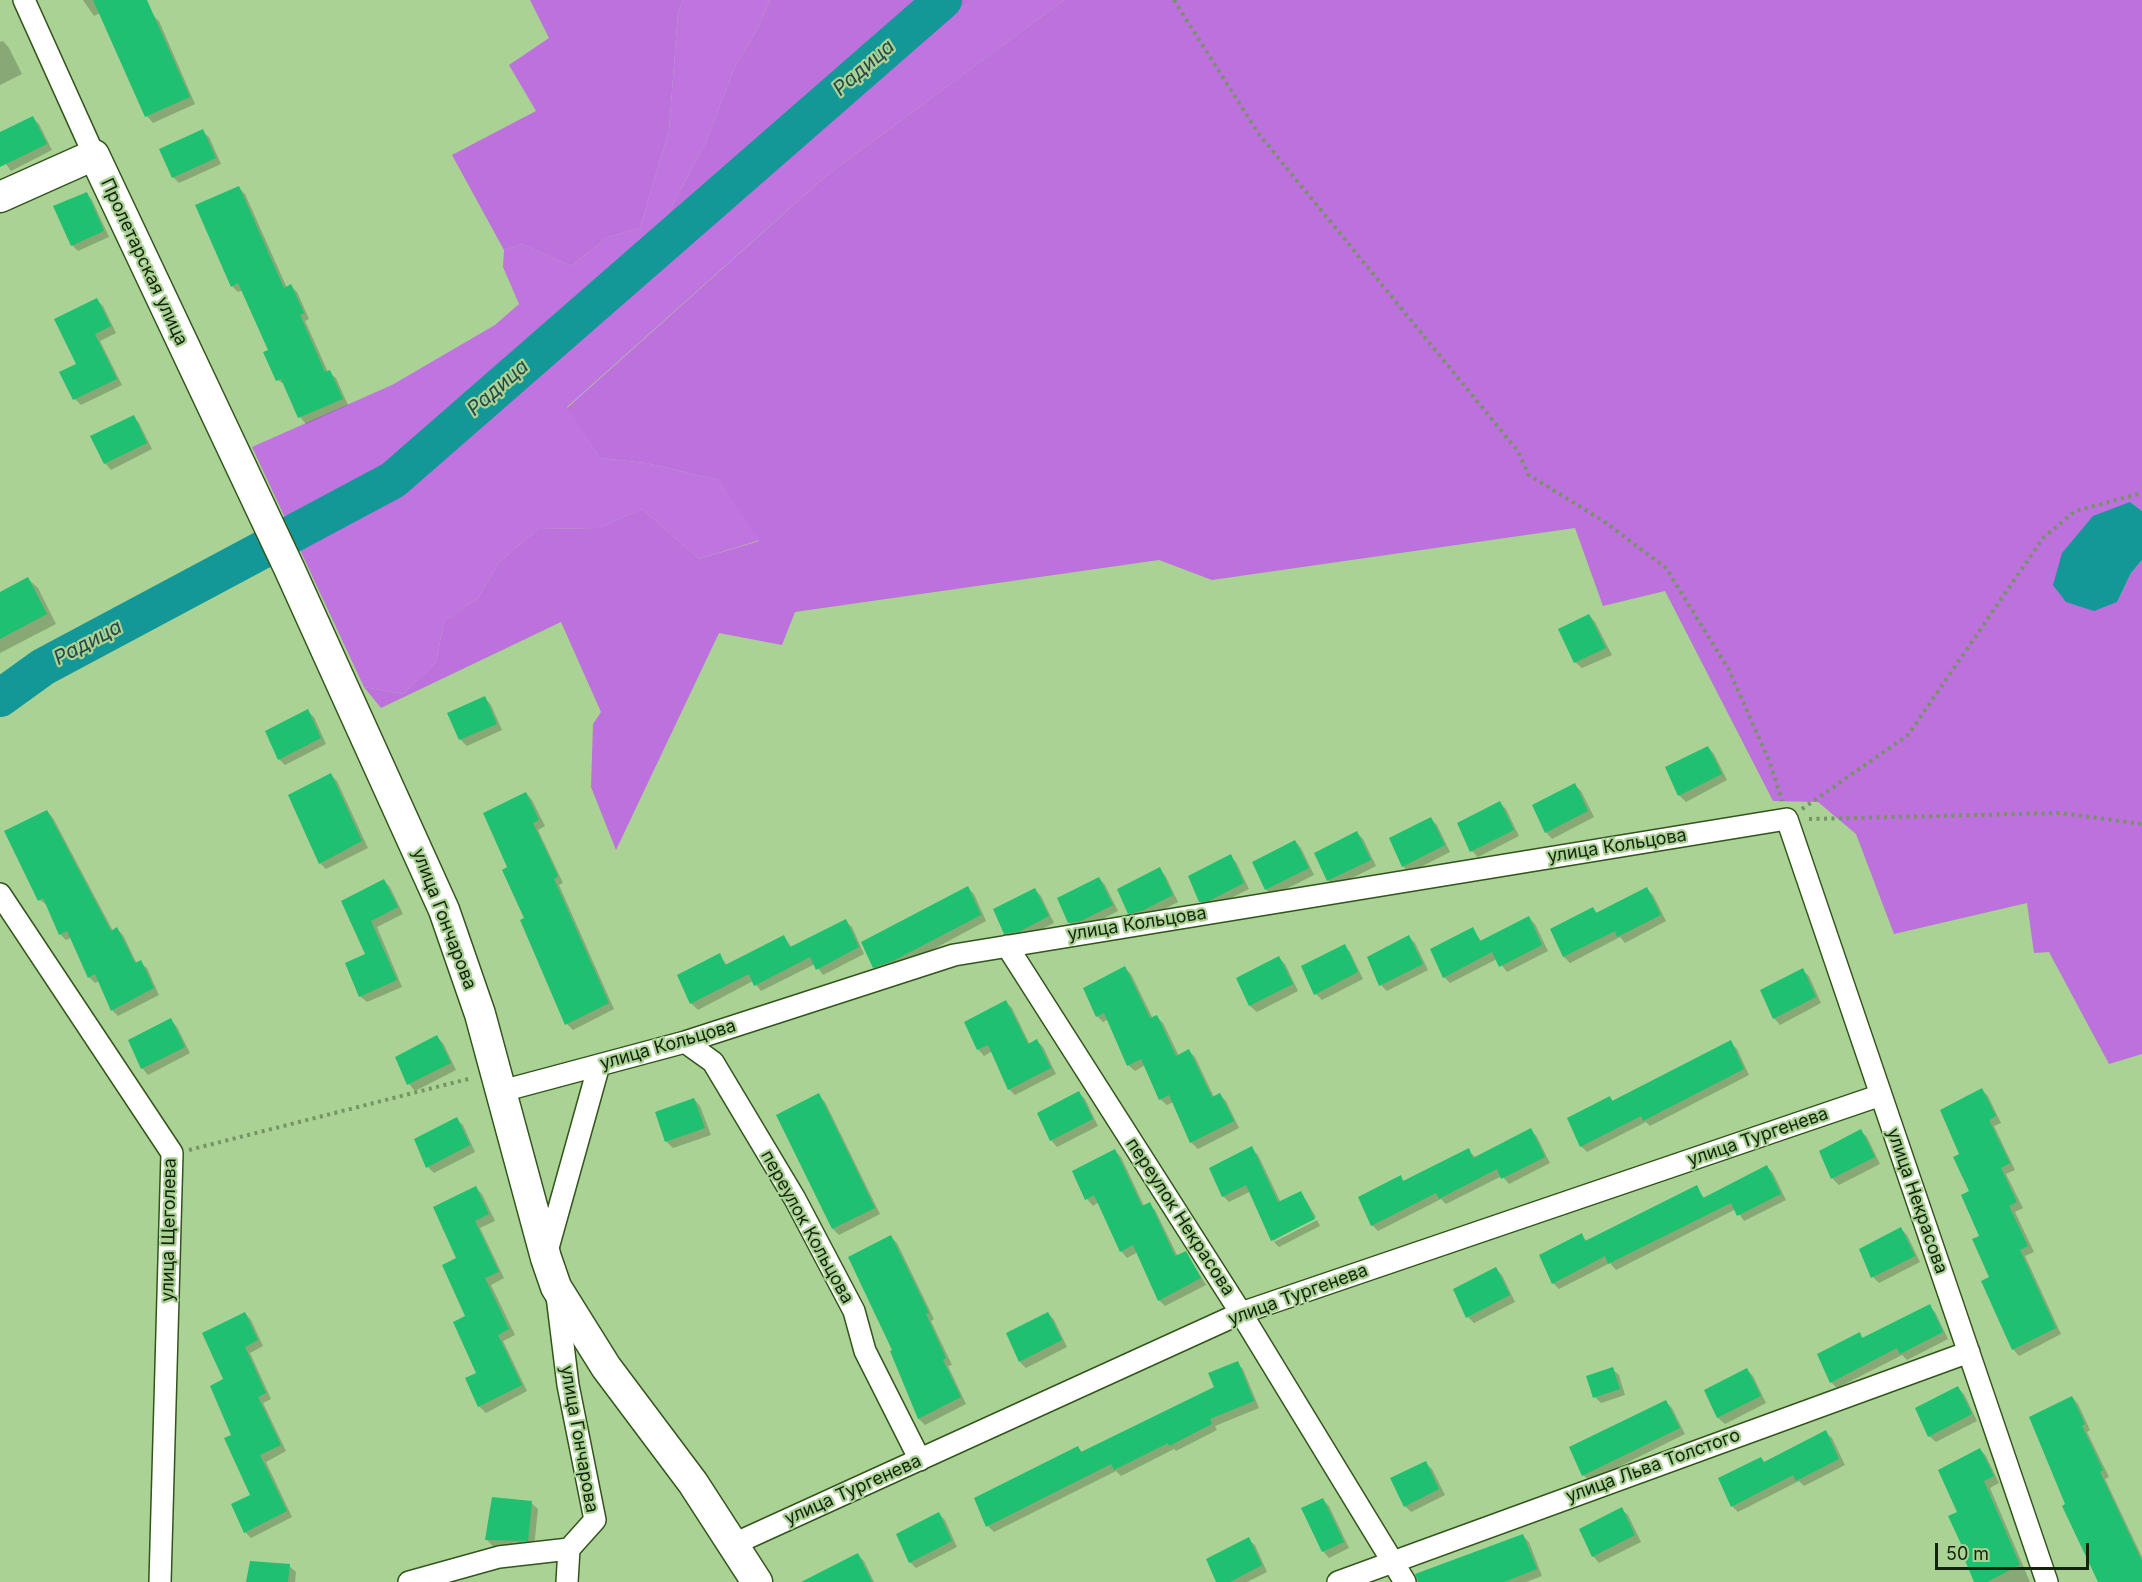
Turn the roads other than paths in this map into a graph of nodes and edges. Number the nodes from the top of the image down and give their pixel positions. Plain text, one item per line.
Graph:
1 (24, 0) edge
2 (94, 155) junction
3 (0, 197) edge
4 (289, 568) joint
5 (1787, 819) joint
6 (0, 894) edge
7 (1007, 946) junction
8 (685, 1042) junction
9 (599, 1065) junction
10 (499, 1081) junction
11 (1881, 1095) junction
12 (546, 1258) junction
13 (556, 1287) junction
14 (1241, 1313) junction
15 (1969, 1352) junction
16 (920, 1460) junction
17 (734, 1544) junction
18 (569, 1549) junction
19 (1392, 1560) junction
20 (160, 1582) edge
21 (409, 1582) edge
22 (567, 1582) edge
23 (757, 1582) edge
24 (1338, 1582) edge
25 (1405, 1582) edge
26 (2047, 1582) edge

1 - 2 street, Пролетарская улица
2 - 3 street
2 - 4 street, Пролетарская улица
4 - 10 street, улица Гончарова
5 - 7 street, улица Кольцова
5 - 11 street, улица Некрасова
6 - 20 street, улица Щеголева
7 - 8 street, улица Кольцова
7 - 14 street, переулок Некрасова
8 - 9 street, улица Кольцова
8 - 16 street, переулок Кольцова
9 - 10 street, улица Кольцова
9 - 12 street
10 - 12 street, улица Гончарова
11 - 14 street, улица Тургенева
11 - 15 street, улица Некрасова
12 - 13 street, улица Гончарова
13 - 17 street, улица Гончарова
13 - 18 street, улица Гончарова
14 - 16 street, улица Тургенева
14 - 19 street, переулок Некрасова
15 - 19 street, улица Льва Толстого
15 - 26 street, улица Некрасова
16 - 17 street, улица Тургенева
17 - 23 street, улица Гончарова
18 - 21 street
18 - 22 street
19 - 24 street, улица Льва Толстого
19 - 25 street, переулок Некрасова

